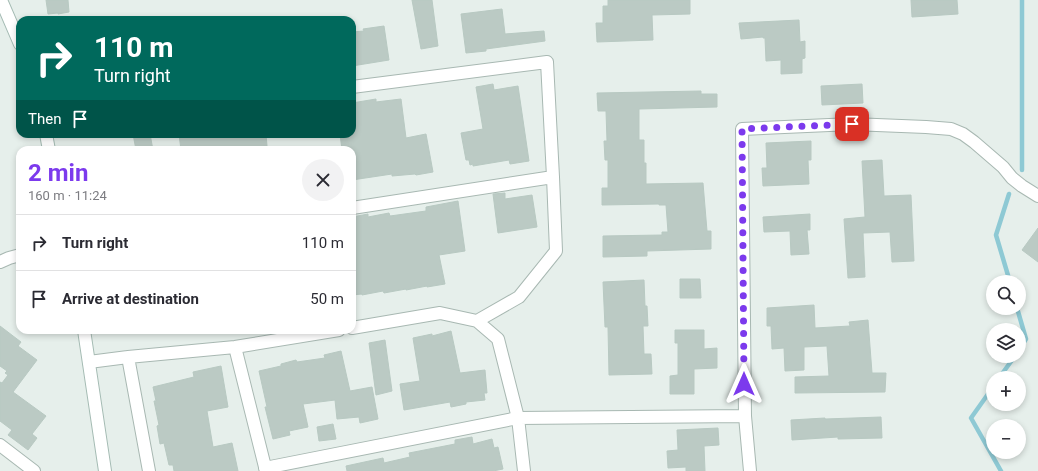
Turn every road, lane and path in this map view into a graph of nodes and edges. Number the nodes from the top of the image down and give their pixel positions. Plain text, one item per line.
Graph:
1 (1, 0) edge
2 (16, 35) edge
3 (356, 86) edge
4 (553, 177) junction
5 (1038, 196) edge
6 (356, 207) edge
7 (16, 256) edge
8 (0, 262) edge
9 (477, 321) junction
10 (356, 327) edge
11 (85, 334) edge
12 (315, 334) edge
13 (235, 347) junction
14 (128, 357) junction
15 (89, 362) junction
16 (745, 416) junction
17 (518, 418) junction
18 (0, 445) edge
19 (265, 470) edge
20 (34, 471) edge
21 (105, 471) edge
22 (149, 471) edge
23 (524, 471) edge
24 (750, 471) edge

1 - 2 street
3 - 4 street
4 - 6 street
4 - 9 street
5 - 16 street
7 - 8 street
9 - 10 street
9 - 17 street
11 - 15 street
12 - 13 street
13 - 14 street
13 - 19 street
14 - 15 street
14 - 22 street
15 - 21 street
16 - 17 street
16 - 24 street
17 - 19 street
17 - 23 street
18 - 20 street

